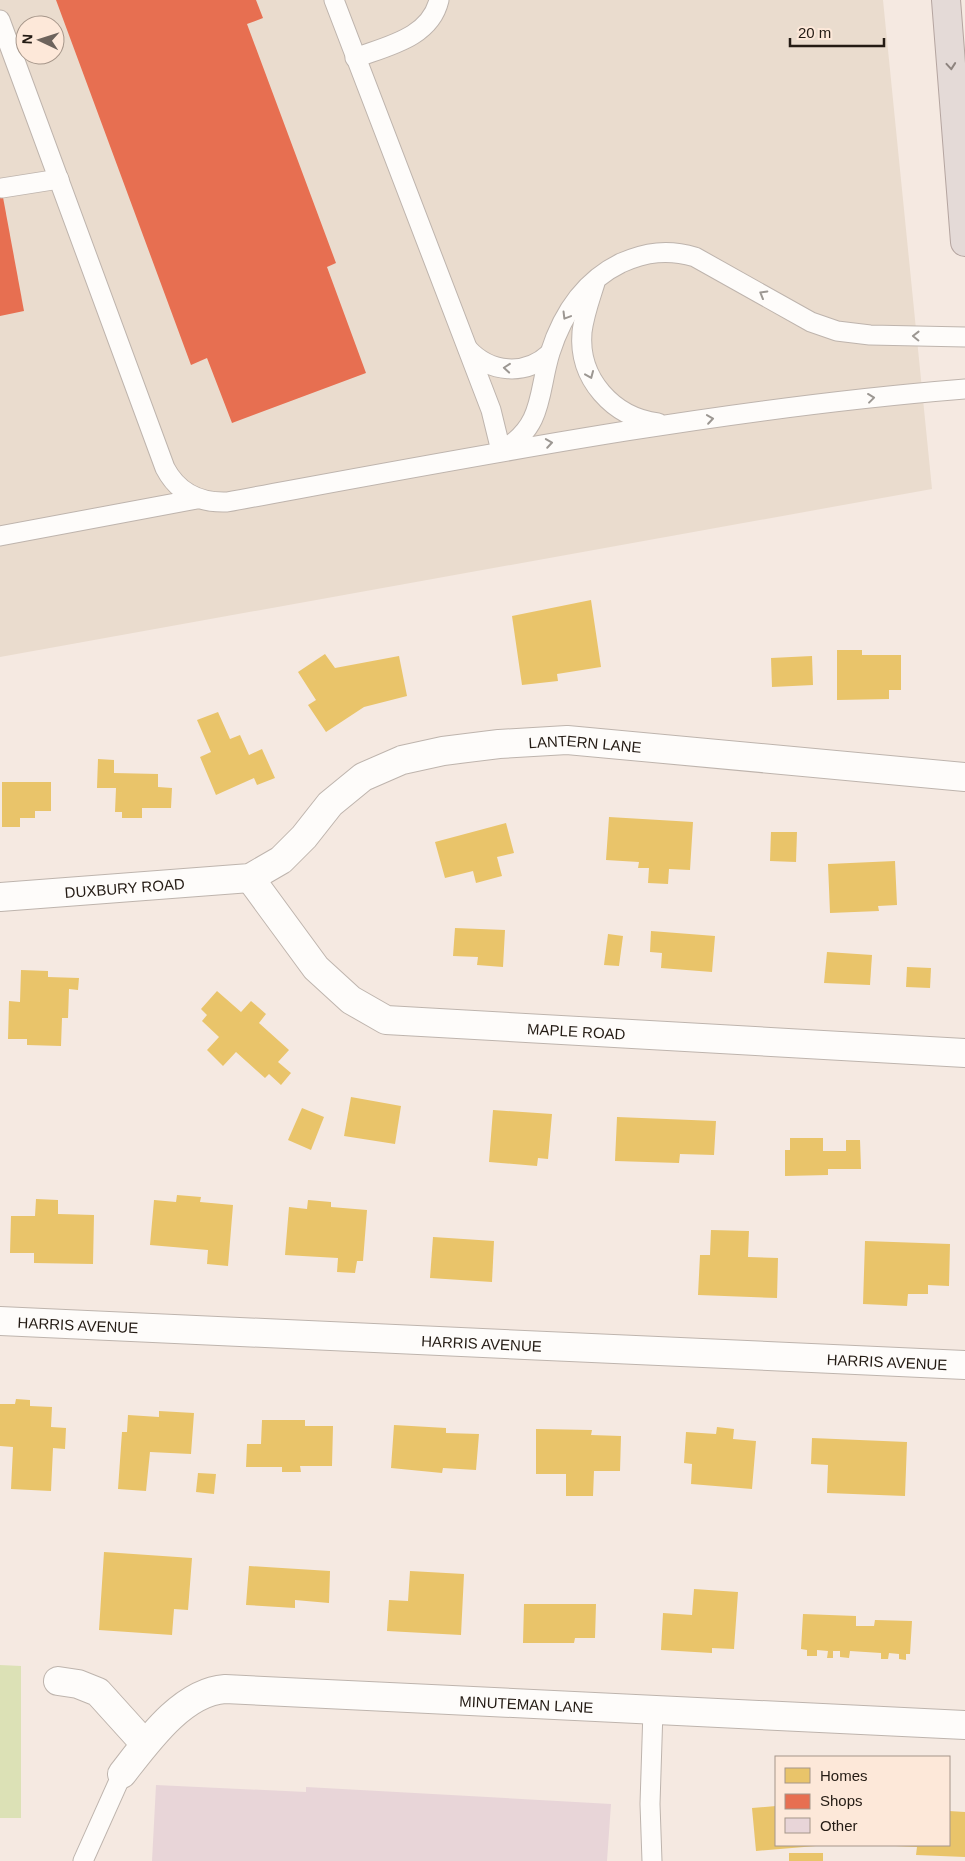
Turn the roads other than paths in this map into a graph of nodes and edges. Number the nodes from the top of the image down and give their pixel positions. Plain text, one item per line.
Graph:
1 (334, 0) edge
2 (439, 0) edge
3 (946, 0) edge
4 (0, 20) edge
5 (356, 58) junction
6 (59, 179) junction
7 (2, 188) dead end
8 (965, 242) edge
9 (597, 277) junction
10 (965, 337) edge
11 (466, 347) junction
12 (549, 354) junction
13 (965, 389) edge
14 (676, 423) junction
15 (501, 451) junction
16 (197, 498) junction
17 (0, 536) edge
18 (965, 777) edge
19 (250, 878) junction
20 (0, 897) edge
21 (965, 1053) edge
22 (0, 1321) edge
23 (965, 1365) edge
24 (58, 1681) dead end
25 (653, 1710) junction
26 (965, 1725) edge
27 (145, 1744) junction
28 (122, 1774) joint
29 (83, 1861) edge
30 (652, 1861) edge

1 - 5 lane
2 - 5 lane
3 -> 8 highway
4 - 6 lane
5 - 11 lane
6 - 7 lane
6 - 16 lane
10 -> 9 lane
9 -> 12 lane
9 -> 14 lane
12 -> 11 lane
11 - 15 lane
12 - 15 lane
14 -> 13 lane
15 -> 14 lane
15 - 16 lane
16 - 17 lane
18 - 19 street, LANTERN LANE
19 - 20 street, DUXBURY ROAD
19 - 21 street, MAPLE ROAD
22 - 23 street, HARRIS AVENUE
24 - 27 street
25 - 26 street, MINUTEMAN LANE
25 - 27 street, MINUTEMAN LANE
25 - 30 lane
27 - 28 street, MINUTEMAN LANE
28 - 29 lane

